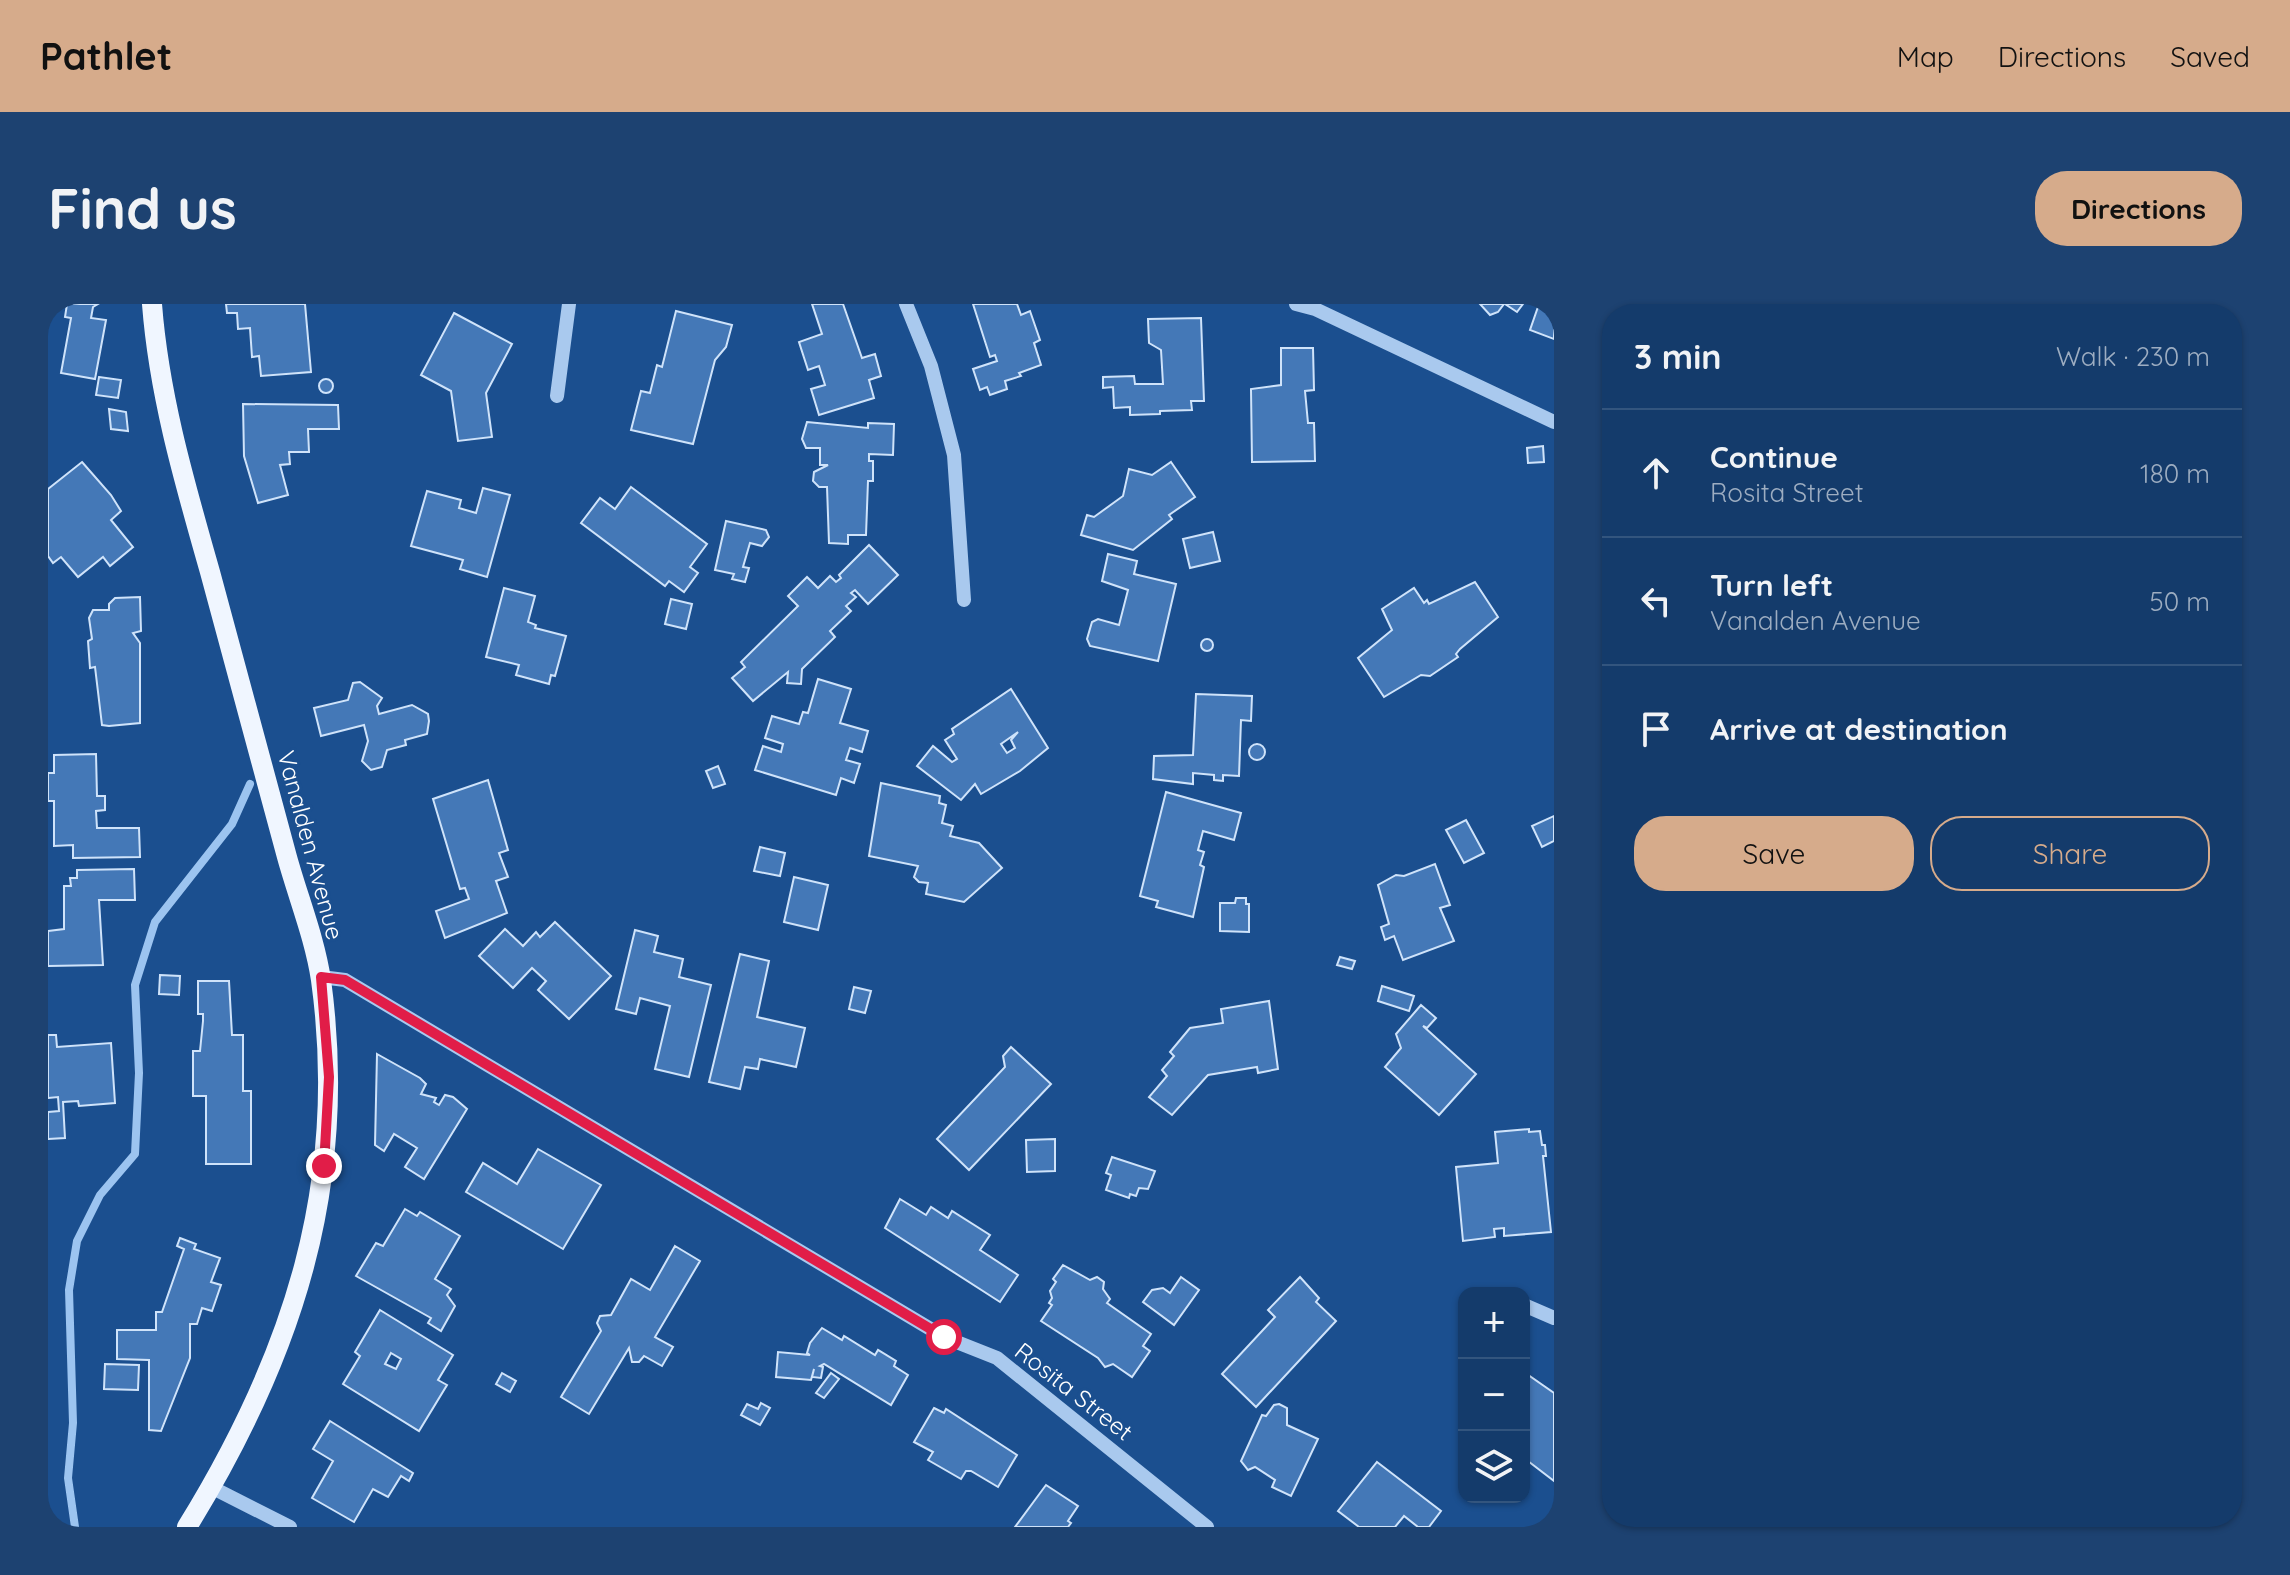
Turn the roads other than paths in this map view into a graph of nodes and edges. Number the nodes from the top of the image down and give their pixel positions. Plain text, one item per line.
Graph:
1 (152, 304) edge
2 (569, 304) edge
3 (906, 304) edge
4 (1296, 304) edge
5 (557, 396) dead end
6 (1554, 422) edge
7 (964, 600) dead end
8 (321, 977) junction
9 (1530, 1308) edge
10 (1554, 1318) edge
11 (211, 1487) junction
12 (187, 1527) edge
13 (290, 1527) edge
14 (1207, 1527) edge

1 - 8 main road, Vanalden Avenue
2 - 5 street
3 - 7 street
4 - 6 street
8 - 11 main road, Vanalden Avenue
8 - 14 street, Rosita Street
9 - 10 street
11 - 12 main road, Vanalden Avenue
11 - 13 street

